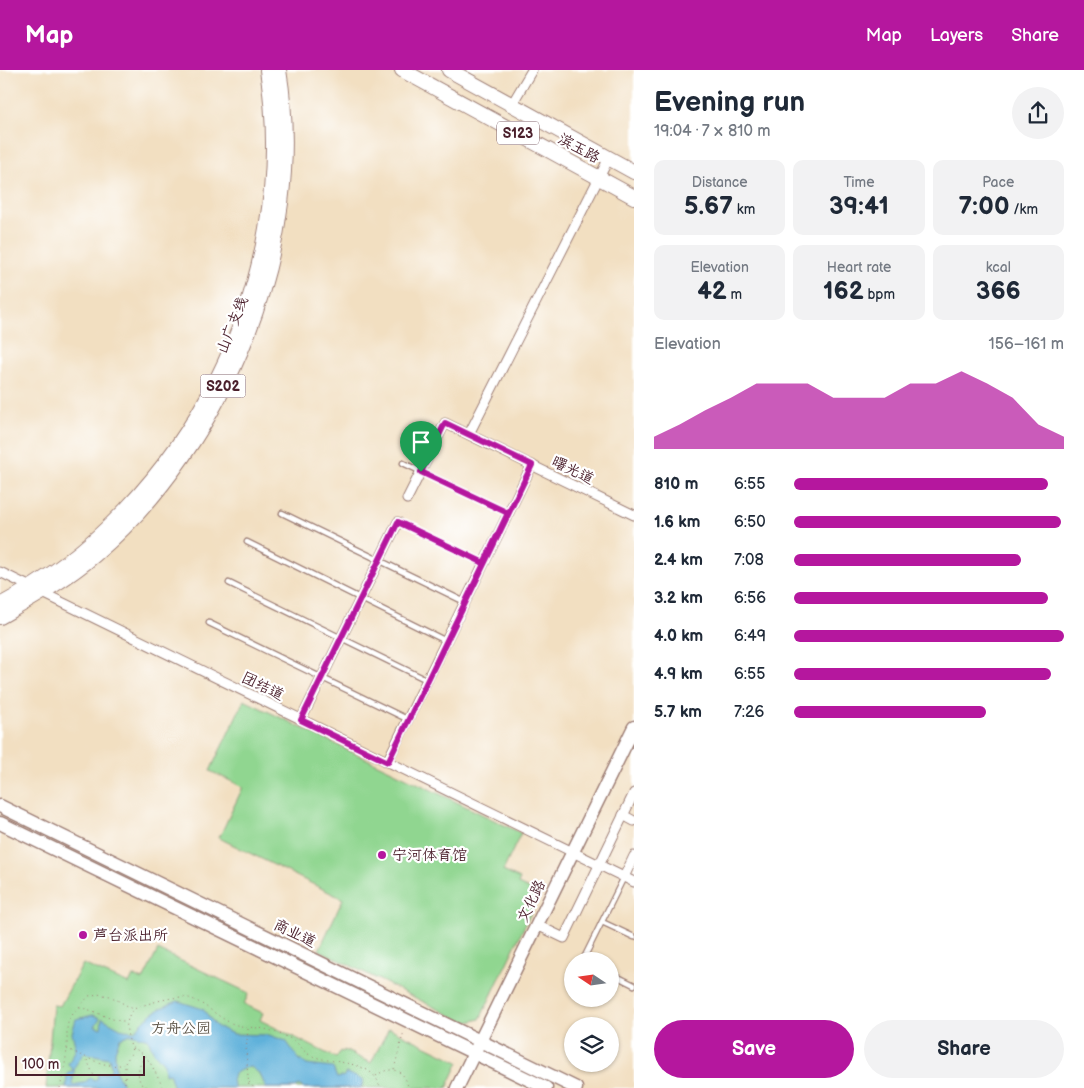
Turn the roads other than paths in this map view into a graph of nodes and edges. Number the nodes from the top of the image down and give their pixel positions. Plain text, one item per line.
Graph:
1 (267, 70) edge
2 (278, 70) edge
3 (402, 70) edge
4 (449, 70) edge
5 (532, 70) edge
6 (512, 104) junction
7 (608, 158) junction
8 (634, 172) edge
9 (598, 177) junction
10 (634, 197) edge
11 (469, 434) junction
12 (403, 463) dead end
13 (532, 465) junction
14 (421, 472) junction
15 (408, 499) dead end
16 (282, 513) dead end
17 (508, 513) junction
18 (634, 515) edge
19 (398, 522) joint
20 (247, 542) dead end
21 (380, 560) junction
22 (484, 563) junction
23 (0, 572) edge
24 (229, 583) dead end
25 (36, 591) junction
26 (361, 599) junction
27 (465, 602) junction
28 (0, 605) edge
29 (0, 617) edge
30 (209, 623) dead end
31 (341, 638) junction
32 (446, 641) junction
33 (322, 678) junction
34 (427, 680) junction
35 (301, 720) junction
36 (408, 720) junction
37 (634, 727) edge
38 (388, 762) junction
39 (634, 793) edge
40 (0, 806) edge
41 (623, 815) junction
42 (634, 821) edge
43 (0, 823) edge
44 (573, 852) junction
45 (634, 856) edge
46 (599, 865) junction
47 (624, 877) junction
48 (634, 882) edge
49 (602, 922) junction
50 (537, 925) junction
51 (634, 937) edge
52 (587, 952) edge
53 (619, 978) edge
54 (634, 985) edge
55 (480, 1041) junction
56 (474, 1053) junction
57 (457, 1088) edge
58 (546, 1088) edge
59 (576, 1088) edge

1 - 25 main road, 山广支线 / S202
2 - 25 main road, 山广支线 / S202
3 - 9 main road, 滨玉路 / S123
4 - 6 main road, 滨玉路 / S123
5 - 6 street
6 - 7 main road, 滨玉路 / S123
7 - 8 main road, 滨玉路 / S123
7 - 9 street
9 - 10 main road, 滨玉路 / S123
9 - 11 street
11 - 13 street, 曙光道
11 - 14 street, 曙光道
12 - 14 lane
13 - 17 street
13 - 18 street, 曙光道
14 - 15 street
14 - 17 lane
16 - 21 lane
17 - 22 street
19 - 21 street
19 - 22 lane
20 - 26 lane
21 - 26 street
21 - 27 lane
22 - 27 street
23 - 25 street, 团结道
24 - 31 lane
25 - 28 main road, 山广支线 / S202
25 - 29 main road, 山广支线 / S202
25 - 35 street, 团结道
26 - 31 street
26 - 32 lane
27 - 32 street
30 - 33 lane
31 - 33 street
31 - 34 lane
32 - 34 street
33 - 35 street
33 - 36 lane
34 - 36 street
35 - 38 street, 团结道
36 - 38 street
37 - 44 main road, 文化路
38 - 44 street, 团结道
39 - 41 street
40 - 55 main road, 商业道
41 - 42 street
41 - 46 street
43 - 56 main road, 商业道
44 - 46 street, 团结道
44 - 50 main road, 文化路
45 - 47 street
46 - 47 street, 团结道
46 - 50 street
47 - 48 street, 团结道
47 - 49 lane
49 - 51 lane
49 - 52 lane
50 - 55 main road, 文化路
53 - 54 lane
55 - 56 main road, 文化路
55 - 59 main road, 商业道
56 - 57 main road, 文化路
56 - 58 main road, 商业道

